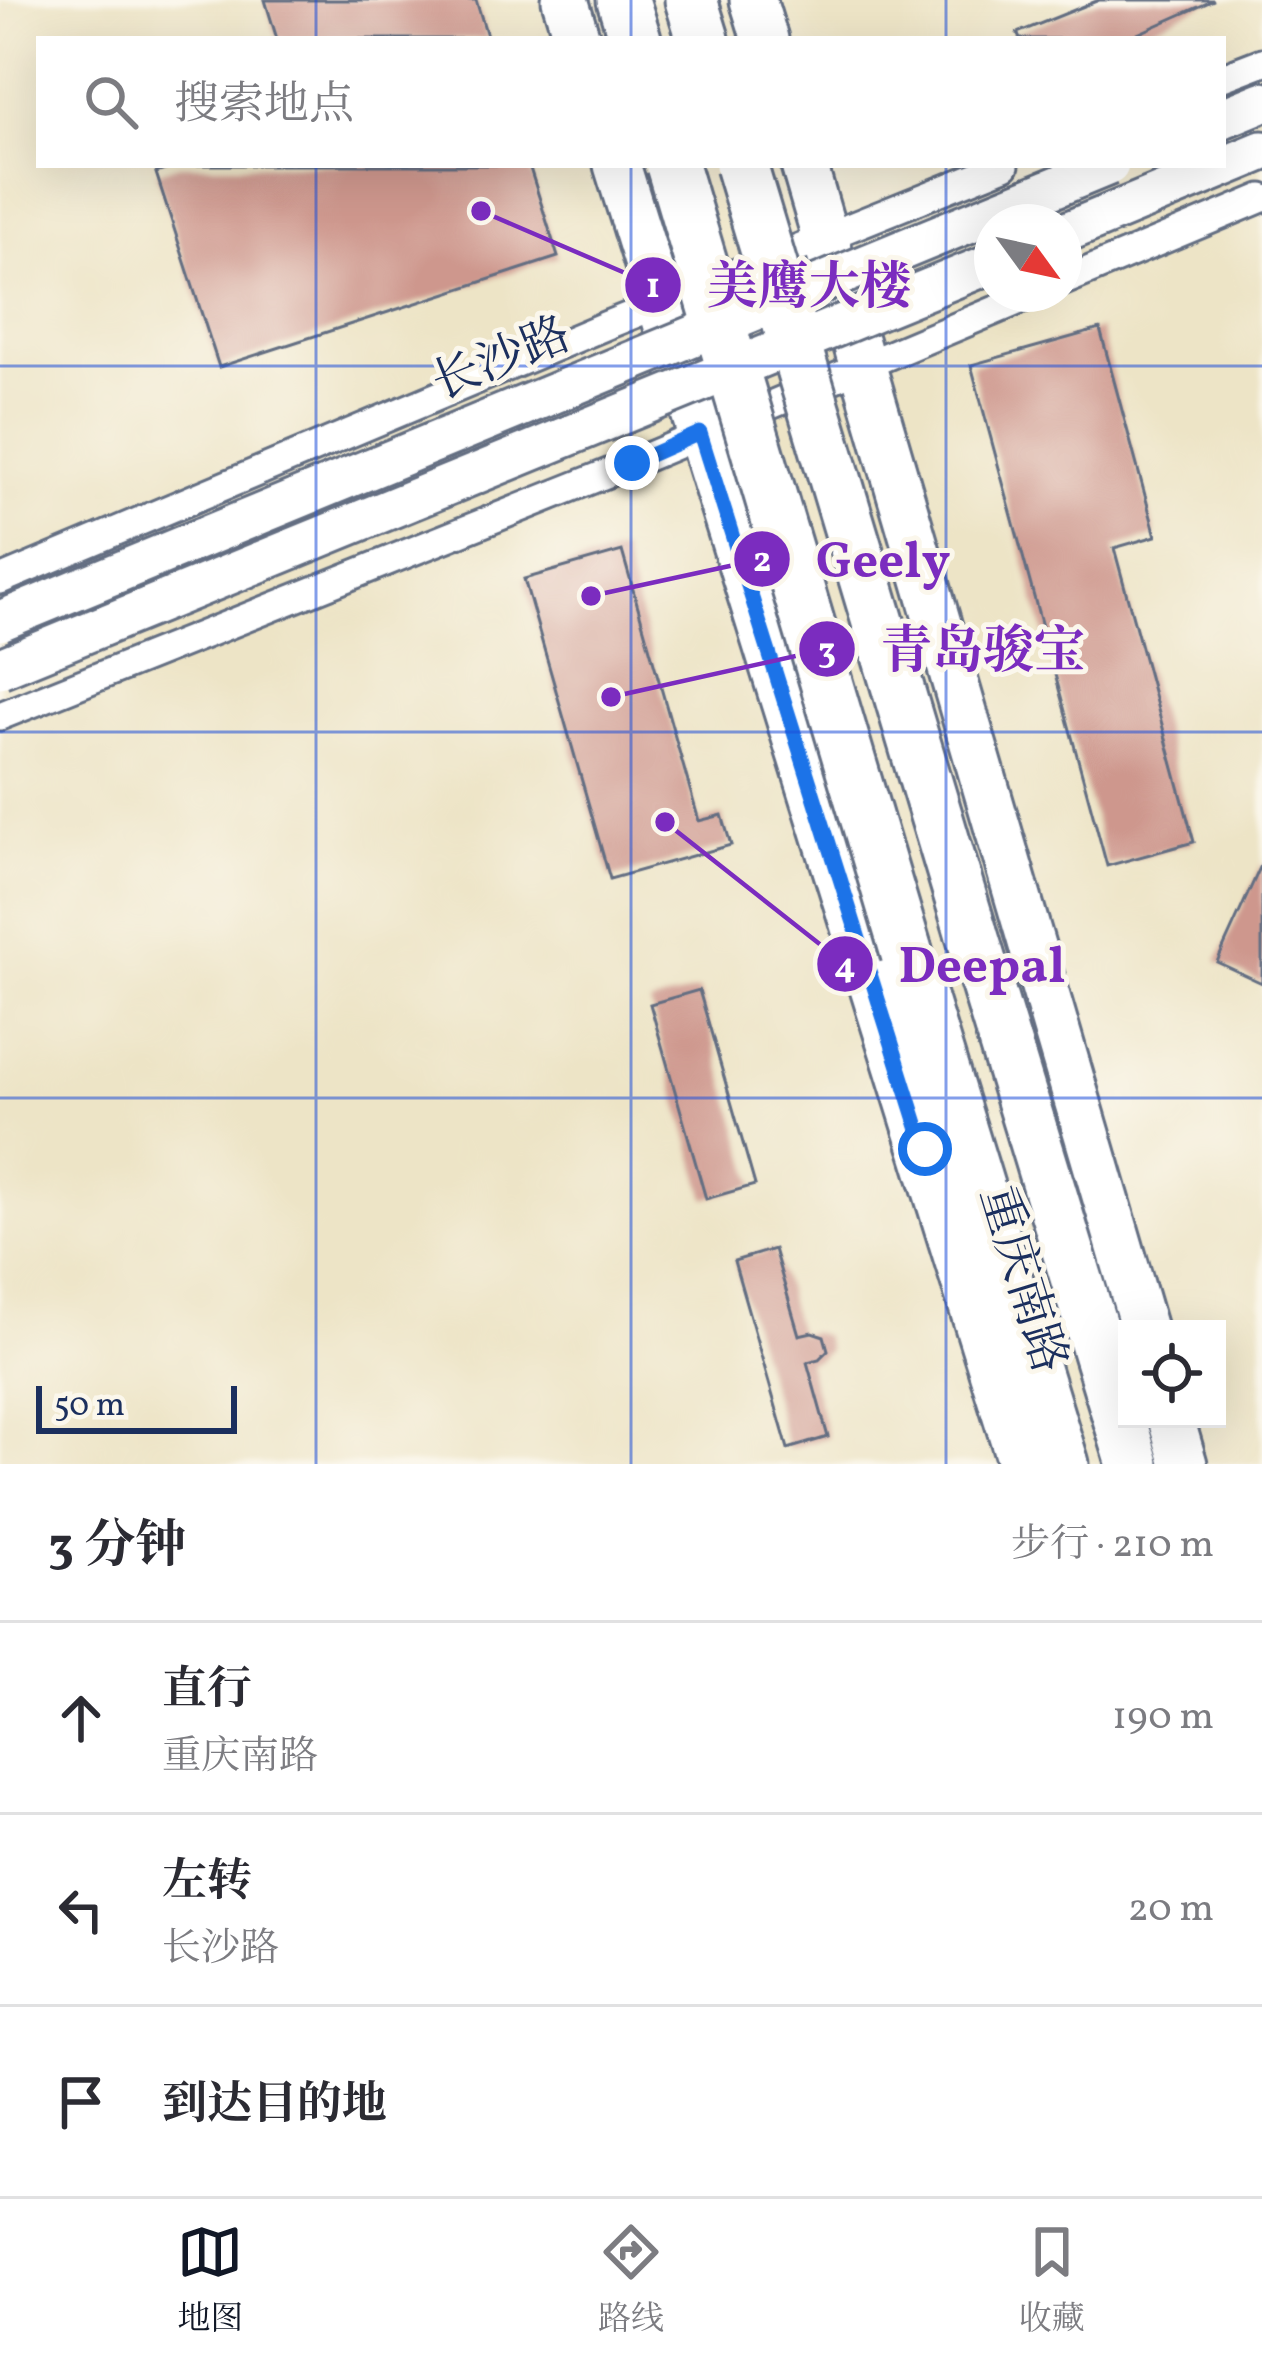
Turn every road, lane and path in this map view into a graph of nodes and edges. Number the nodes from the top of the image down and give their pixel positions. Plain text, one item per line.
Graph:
1 (565, 0) edge
2 (623, 0) edge
3 (691, 0) edge
4 (753, 0) edge
5 (576, 36) edge
6 (634, 36) edge
7 (702, 36) edge
8 (764, 36) edge
9 (1262, 62) edge
10 (1226, 76) edge
11 (1262, 102) edge
12 (1226, 117) edge
13 (1262, 151) edge
14 (1226, 166) edge
15 (617, 168) edge
16 (673, 168) edge
17 (742, 168) edge
18 (805, 168) edge
19 (998, 168) edge
20 (1102, 168) edge
21 (1221, 168) edge
22 (1262, 198) edge
23 (1082, 226) edge
24 (826, 237) junction
25 (974, 270) edge
26 (1082, 273) edge
27 (660, 303) junction
28 (991, 312) edge
29 (863, 365) junction
30 (700, 433) junction
31 (0, 580) edge
32 (0, 621) edge
33 (0, 668) edge
34 (0, 716) edge
35 (1141, 1320) edge
36 (1174, 1428) edge
37 (1021, 1464) edge
38 (1063, 1464) edge
39 (1133, 1464) edge
40 (1184, 1464) edge

1 - 5 main road
2 - 6 highway
3 - 7 highway
4 - 8 main road
9 - 10 street
11 - 12 main road
13 - 14 main road
15 - 27 main road, 重庆南路
16 - 38 highway, bridge
17 - 39 highway, bridge
18 - 24 main road
19 - 24 street, 长沙路
20 - 32 main road, 长沙路, bridge
21 - 23 main road
22 - 26 street
24 - 27 street, 长沙路
24 - 29 main road
25 - 33 main road, 长沙路, bridge
27 - 30 main road, 重庆南路
27 - 31 street, 长沙路
28 - 29 street
29 - 30 street
29 - 35 main road
30 - 34 street
30 - 37 main road, 重庆南路
36 - 40 main road

